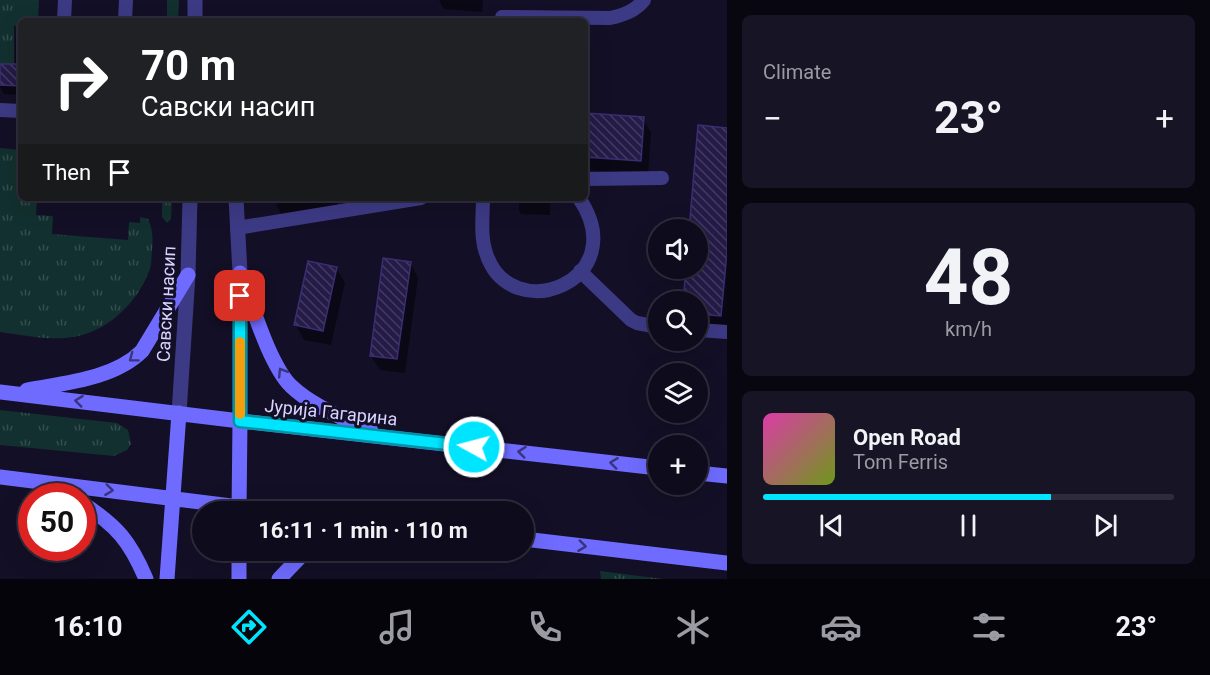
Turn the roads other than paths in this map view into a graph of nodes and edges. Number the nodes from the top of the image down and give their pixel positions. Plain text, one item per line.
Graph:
1 (65, 0) edge
2 (126, 0) edge
3 (195, 0) edge
4 (644, 0) edge
5 (502, 17) dead end
6 (64, 18) edge
7 (125, 18) edge
8 (195, 18) edge
9 (0, 110) edge
10 (18, 111) edge
11 (662, 178) dead end
12 (588, 179) edge
13 (190, 201) edge
14 (236, 201) edge
15 (403, 201) edge
16 (483, 201) edge
17 (581, 201) edge
18 (237, 228) junction
19 (580, 272) junction
20 (240, 273) junction
21 (188, 275) junction
22 (648, 325) edge
23 (708, 331) edge
24 (727, 332) edge
25 (6, 393) edge
26 (179, 413) junction
27 (240, 421) junction
28 (382, 436) junction
29 (648, 467) edge
30 (708, 474) edge
31 (727, 476) edge
32 (0, 477) edge
33 (50, 483) edge
34 (96, 489) edge
35 (173, 498) junction
36 (192, 501) edge
37 (239, 501) edge
38 (96, 512) edge
39 (534, 540) edge
40 (239, 561) edge
41 (296, 561) edge
42 (727, 563) edge
43 (146, 579) edge
44 (167, 579) edge
45 (239, 579) edge
46 (279, 579) edge

1 - 6 lane
2 - 7 lane
3 - 8 street
4 - 5 lane
9 - 10 lane
11 - 12 lane
13 - 21 street, Савски насип
14 - 18 street
15 - 18 lane
16 - 19 lane
17 - 19 lane
18 - 20 street
19 - 22 lane
20 - 27 street
28 -> 20 main road
21 -> 25 main road
21 - 26 street, Савски насип
23 - 24 lane
26 -> 25 main road, Јурија Гагарина
26 - 27 main road, Јурија Гагарина
26 - 35 main road
27 - 28 main road, Јурија Гагарина
27 - 37 main road
29 -> 28 main road, Јурија Гагарина
30 - 31 main road
32 - 33 main road
34 -> 35 main road
35 - 36 main road
35 - 44 main road
38 - 43 main road
39 -> 42 main road
40 - 45 main road
41 - 46 main road

